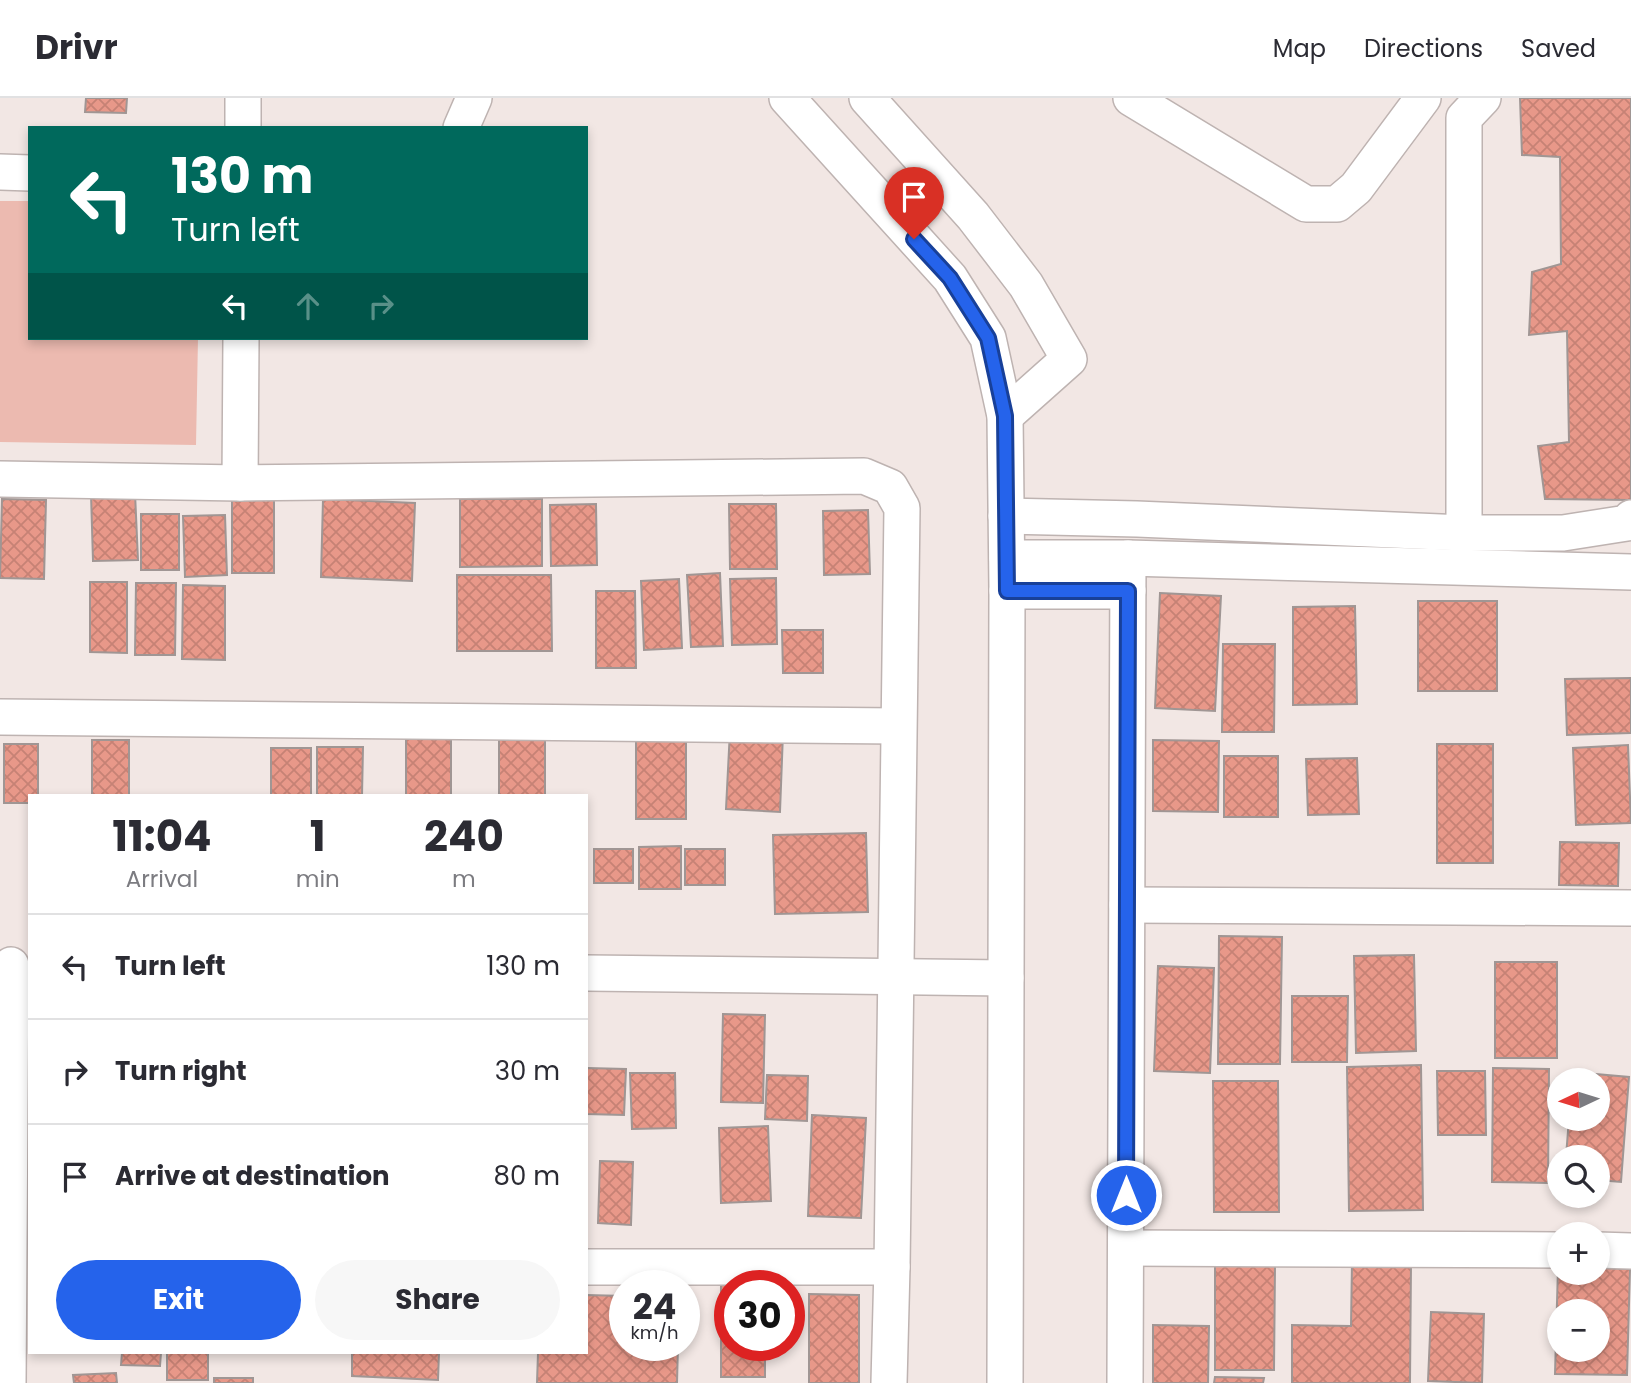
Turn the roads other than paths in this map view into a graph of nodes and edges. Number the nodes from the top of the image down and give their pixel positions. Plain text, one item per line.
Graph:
1 (243, 98) edge
2 (474, 98) edge
3 (867, 98) edge
4 (1131, 98) edge
5 (1423, 98) edge
6 (1483, 98) edge
7 (791, 99) edge
8 (243, 126) edge
9 (462, 126) edge
10 (0, 172) edge
11 (28, 173) edge
12 (241, 340) edge
13 (1005, 416) junction
14 (0, 480) edge
15 (240, 483) junction
16 (1006, 516) junction
17 (1631, 518) edge
18 (1464, 533) junction
19 (1631, 572) edge
20 (1007, 574) junction
21 (1128, 574) junction
22 (0, 717) edge
23 (898, 726) junction
24 (1127, 905) junction
25 (1631, 908) edge
26 (13, 965) edge
27 (588, 973) edge
28 (895, 977) junction
29 (1006, 978) junction
30 (1126, 1248) junction
31 (1547, 1250) edge
32 (1610, 1250) edge
33 (1631, 1251) edge
34 (19, 1267) edge
35 (588, 1267) edge
36 (892, 1267) junction
37 (8, 1383) edge
38 (888, 1383) edge
39 (1005, 1383) edge
40 (1125, 1383) edge

1 - 8 street
2 - 9 street
3 - 13 street
4 - 5 street
6 - 18 street
7 - 13 street
10 - 11 street
12 - 15 street
13 - 16 street
14 - 15 street
15 - 23 street
16 - 18 street
16 - 20 street
17 - 18 street
19 - 21 street
20 - 21 street
20 - 29 street
21 - 24 street
22 - 23 street
23 - 28 street
24 - 25 street
24 - 30 street
26 - 34 street
27 - 28 street
28 - 29 street
28 - 36 street
29 - 39 street
30 - 31 street
30 - 40 street
32 - 33 street
34 - 37 street
35 - 36 street
36 - 38 street

